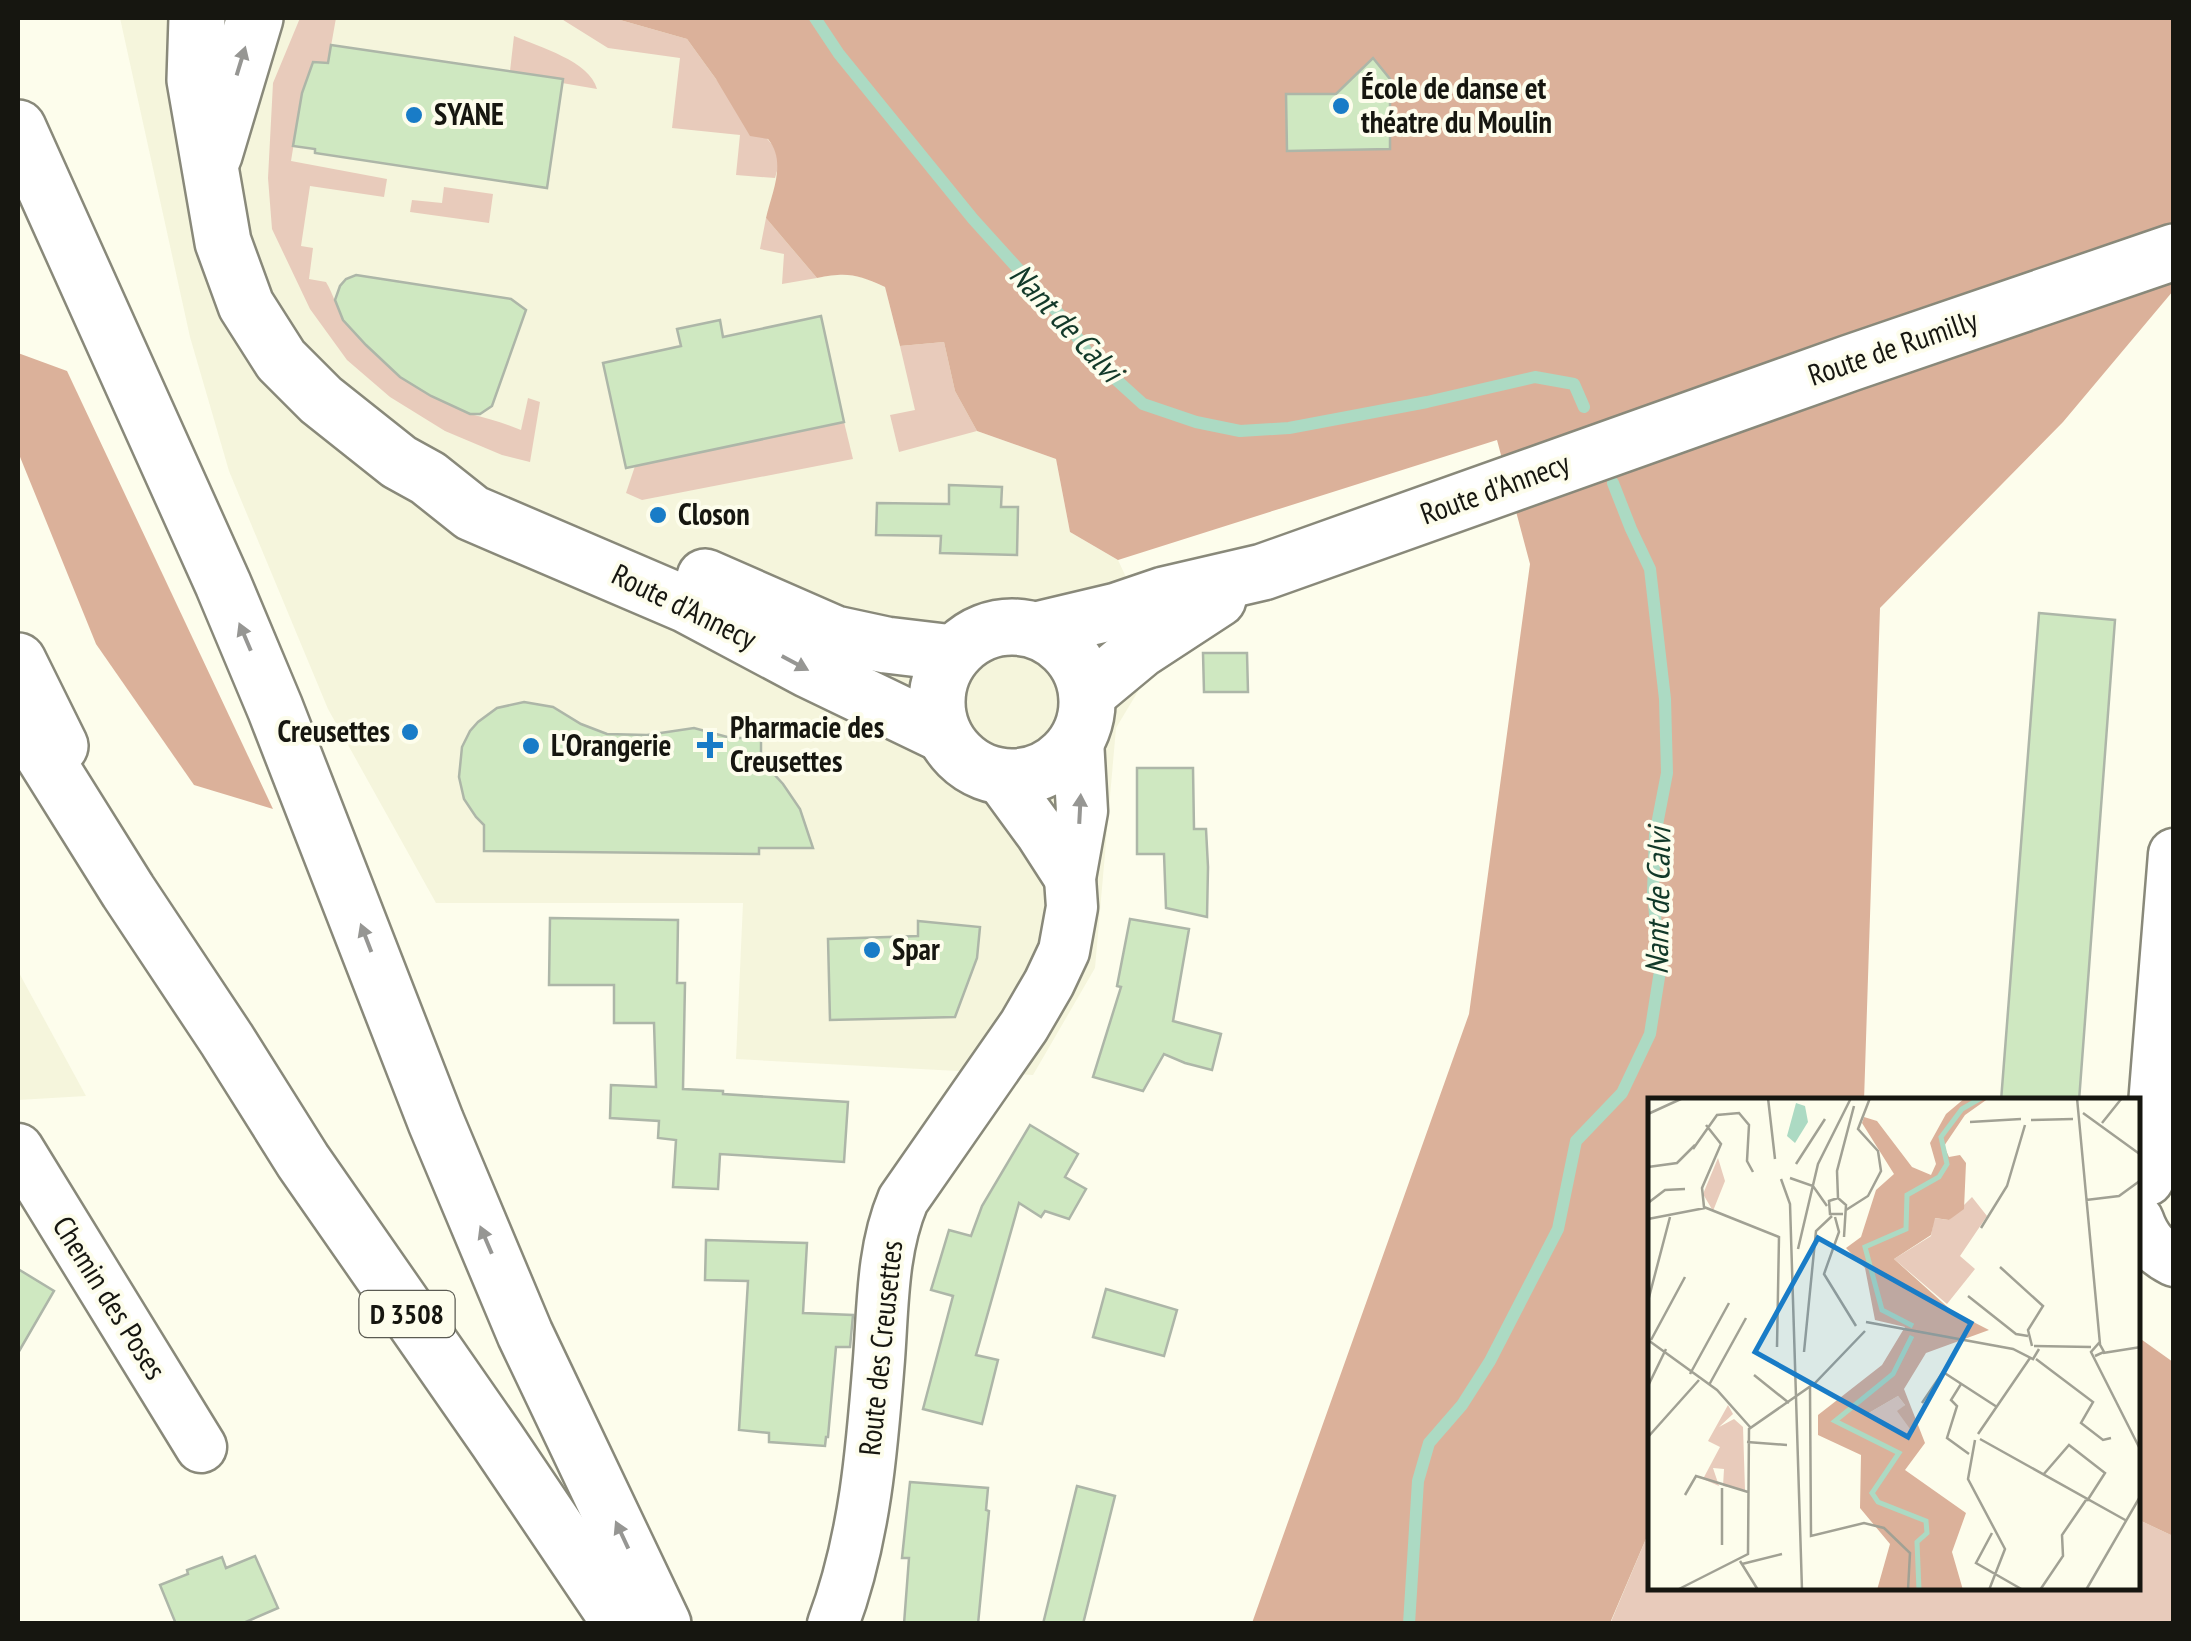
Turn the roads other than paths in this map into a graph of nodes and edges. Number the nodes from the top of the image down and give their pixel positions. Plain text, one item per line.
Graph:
1 (198, 18) edge
2 (255, 18) edge
3 (18, 128) edge
4 (210, 172) junction
5 (2174, 252) edge
6 (1614, 446) joint
7 (428, 478) junction
8 (1262, 572) junction
9 (1036, 630) junction
10 (953, 654) junction
11 (18, 660) edge
12 (18, 715) edge
13 (1083, 717) junction
14 (942, 734) junction
15 (1000, 777) junction
16 (2174, 854) edge
17 (1070, 878) junction
18 (227, 1040) junction
19 (18, 1148) edge
20 (2150, 1191) edge
21 (2174, 1260) edge
22 (202, 1448) dead end
23 (621, 1624) edge
24 (664, 1624) edge
25 (833, 1624) edge

1 - 4 main road, Route d'Annecy
4 -> 2 main road, Route d'Annecy
24 -> 3 main road
4 - 7 main road, Route d'Annecy
5 - 6 main road, Route de Rumilly
6 - 8 main road, Route d'Annecy
7 - 10 main road, Route d'Annecy
7 -> 14 main road, Route d'Annecy
8 - 9 main road, Route d'Annecy
8 - 13 main road, Route d'Annecy
9 - 10 main road
9 - 13 main road
10 - 14 main road
11 - 18 main road, D 3508
12 - 18 main road
13 - 15 main road
17 -> 13 street, Route des Creusettes
14 - 15 main road
15 - 17 street
16 - 20 street
17 - 25 street, Route des Creusettes
18 - 23 main road, D 3508
19 - 22 street, Chemin des Poses
20 - 21 street

